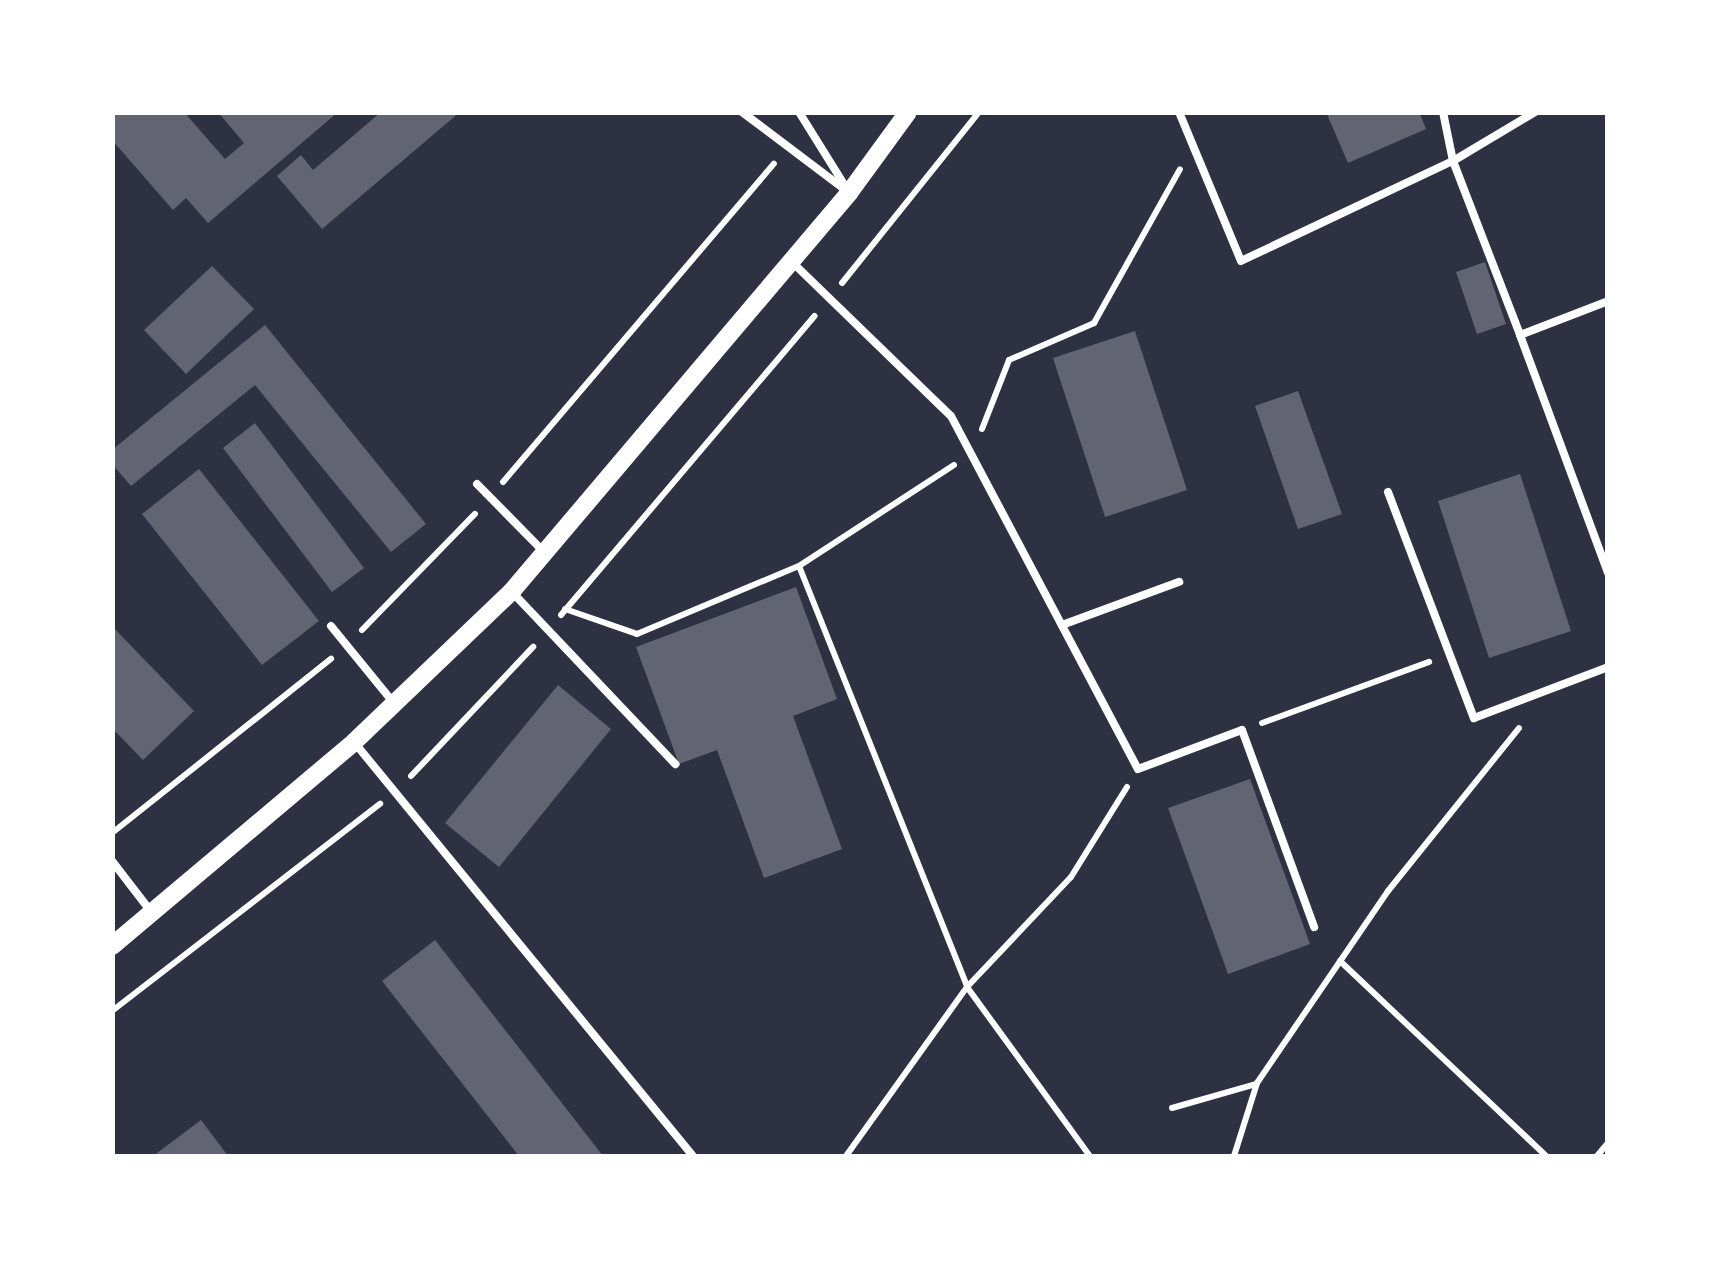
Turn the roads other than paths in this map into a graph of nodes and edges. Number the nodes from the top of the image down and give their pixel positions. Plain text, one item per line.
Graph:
1 (742, 112) edge
2 (799, 112) edge
3 (908, 112) edge
4 (1179, 112) edge
5 (1444, 112) edge
6 (1535, 112) edge
7 (1453, 161) junction
8 (849, 193) junction
9 (792, 262) junction
10 (1608, 301) edge
11 (1520, 334) junction
12 (477, 484) dead end
13 (1388, 492) dead end
14 (545, 554) junction
15 (1608, 573) edge
16 (1180, 582) dead end
17 (512, 591) junction
18 (331, 626) dead end
19 (1062, 626) junction
20 (1608, 666) edge
21 (393, 702) junction
22 (354, 742) junction
23 (675, 764) dead end
24 (112, 861) edge
25 (152, 912) junction
26 (1314, 927) dead end
27 (112, 946) edge
28 (693, 1156) edge

1 - 8 lane
2 - 8 lane
3 - 8 street
4 - 7 lane
5 - 7 lane
6 - 7 lane
7 - 11 lane
8 - 9 street
9 - 14 street
9 - 19 lane
10 - 11 lane
11 - 15 lane
12 - 14 lane
13 - 20 lane
14 - 17 street
16 - 19 lane
17 - 21 street
17 - 23 lane
18 - 21 lane
19 - 26 lane
21 - 22 street
22 - 25 street
22 - 28 lane
24 - 25 lane
25 - 27 street

